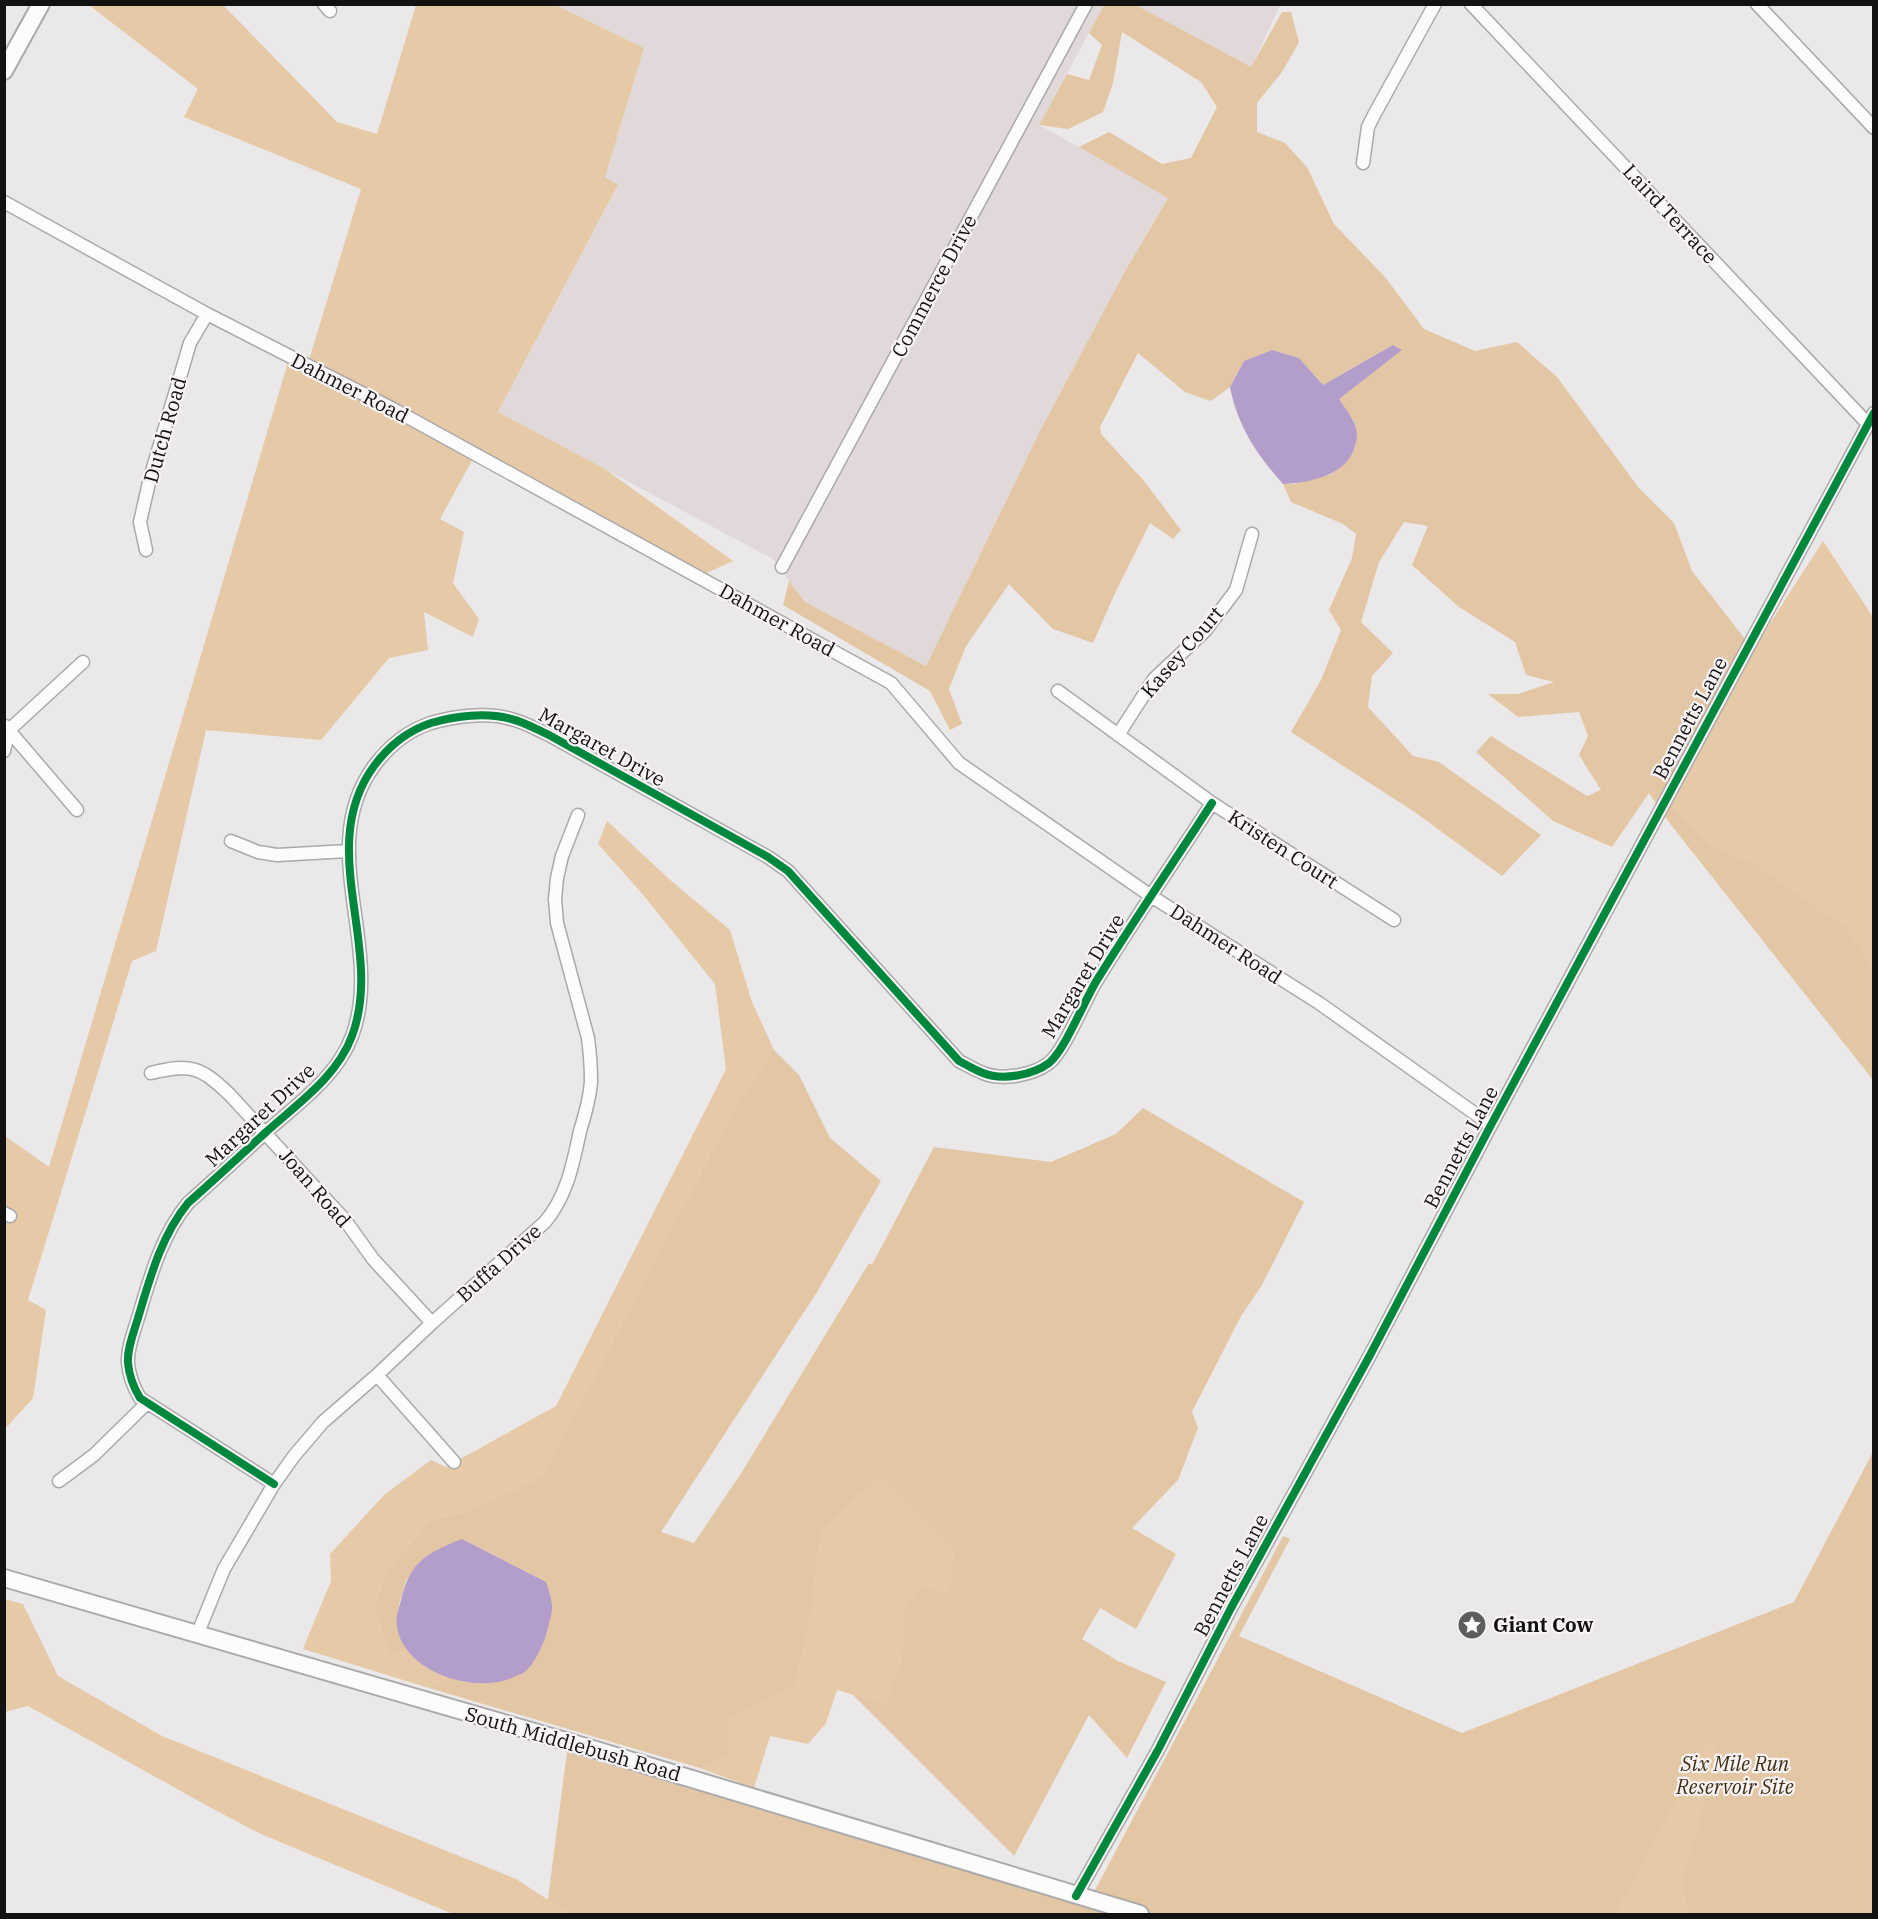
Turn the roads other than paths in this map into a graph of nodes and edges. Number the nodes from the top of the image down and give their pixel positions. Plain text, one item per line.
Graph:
1 (1086, 4) edge
2 (1435, 4) edge
3 (1471, 4) edge
4 (1757, 4) edge
5 (40, 5) edge
6 (4, 71) edge
7 (1874, 128) edge
8 (1363, 163) dead end
9 (4, 202) edge
10 (207, 314) junction
11 (1871, 418) edge
12 (1252, 534) dead end
13 (146, 549) dead end
14 (782, 567) dead end
15 (82, 662) dead end
16 (1058, 691) dead end
17 (7, 727) edge
18 (1118, 735) junction
19 (4, 751) edge
20 (1212, 803) junction
21 (77, 810) dead end
22 (578, 814) dead end
23 (231, 841) dead end
24 (348, 851) junction
25 (1151, 896) junction
26 (1394, 920) dead end
27 (151, 1073) dead end
28 (1491, 1125) junction
29 (266, 1133) junction
30 (432, 1323) junction
31 (377, 1375) junction
32 (147, 1403) junction
33 (454, 1462) dead end
34 (59, 1481) dead end
35 (274, 1484) junction
36 (4, 1578) edge
37 (197, 1635) junction
38 (1076, 1896) junction
39 (1140, 1914) edge

1 - 14 street, Commerce Drive
2 - 8 street
3 - 11 street, Laird Terrace
4 - 7 street
5 - 6 street
9 - 10 street, Dahmer Road
10 - 13 street, Dutch Road
10 - 25 street, Dahmer Road
11 - 28 street, Bennetts Lane
12 - 18 street, Kasey Court
15 - 17 street
16 - 18 street, Kristen Court
17 - 19 street
17 - 21 street
18 - 20 street, Kristen Court
20 - 25 street, Margaret Drive
20 - 26 street, Kristen Court
22 - 30 street, Buffa Drive
23 - 24 street
24 - 25 street, Margaret Drive
24 - 29 street, Margaret Drive
25 - 28 street, Dahmer Road
27 - 29 street, Joan Road
28 - 38 street, Bennetts Lane
29 - 30 street, Joan Road
29 - 32 street, Margaret Drive
30 - 31 street, Buffa Drive
31 - 33 street
31 - 35 street, Buffa Drive
32 - 34 street
32 - 35 street, Margaret Drive
35 - 37 street, Buffa Drive
36 - 37 street, South Middlebush Road
37 - 38 street, South Middlebush Road
38 - 39 street, South Middlebush Road

